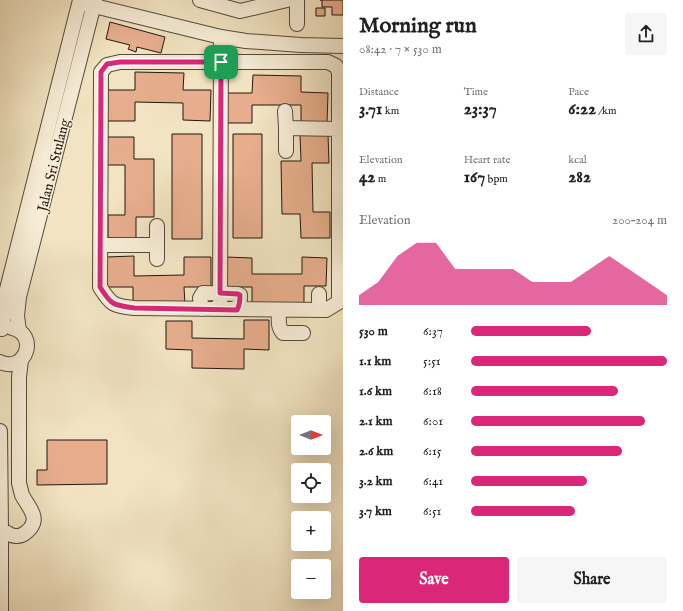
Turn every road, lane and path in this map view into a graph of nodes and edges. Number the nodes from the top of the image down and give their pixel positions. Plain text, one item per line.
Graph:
1 (200, 0) edge
2 (288, 0) edge
3 (297, 0) edge
4 (80, 1) edge
5 (272, 2) edge
6 (94, 3) edge
7 (220, 3) edge
8 (297, 24) dead end
9 (221, 37) junction
10 (343, 46) edge
11 (221, 62) junction
12 (285, 111) dead end
13 (286, 128) junction
14 (339, 128) junction
15 (286, 151) dead end
16 (341, 195) edge
17 (157, 226) dead end
18 (100, 245) junction
19 (157, 245) junction
20 (341, 255) edge
21 (157, 260) dead end
22 (220, 293) junction
23 (318, 294) dead end
24 (3, 301) edge
25 (202, 309) junction
26 (220, 309) junction
27 (237, 310) junction
28 (279, 310) junction
29 (318, 310) junction
30 (1, 330) edge
31 (19, 331) junction
32 (303, 333) dead end
33 (21, 360) junction
34 (0, 362) edge
35 (0, 432) edge
36 (1, 521) edge
37 (1, 611) edge

1 - 7 street
2 - 5 street
3 - 8 street
4 - 6 street
4 - 24 street, Jalan Sri Stulang
5 - 7 street
6 - 9 street
6 - 31 street, Jalan Sri Stulang
9 - 10 street
9 - 11 street
11 - 14 street
11 - 18 street
11 - 22 street
12 - 13 street
13 - 14 street
13 - 15 street
14 - 16 street
16 - 20 street
17 - 19 street
18 - 19 street
18 - 25 street
19 - 21 street
20 - 29 street
22 - 25 street
22 - 26 street
22 - 27 street
23 - 29 street
24 - 30 street, Jalan Sri Stulang
25 - 26 street
26 - 27 street
27 - 28 street
28 - 29 street
28 - 32 street
30 - 31 street
31 - 33 street, Jalan Sri Stulang
33 - 34 street
33 - 36 street
35 - 36 street
36 - 37 street

